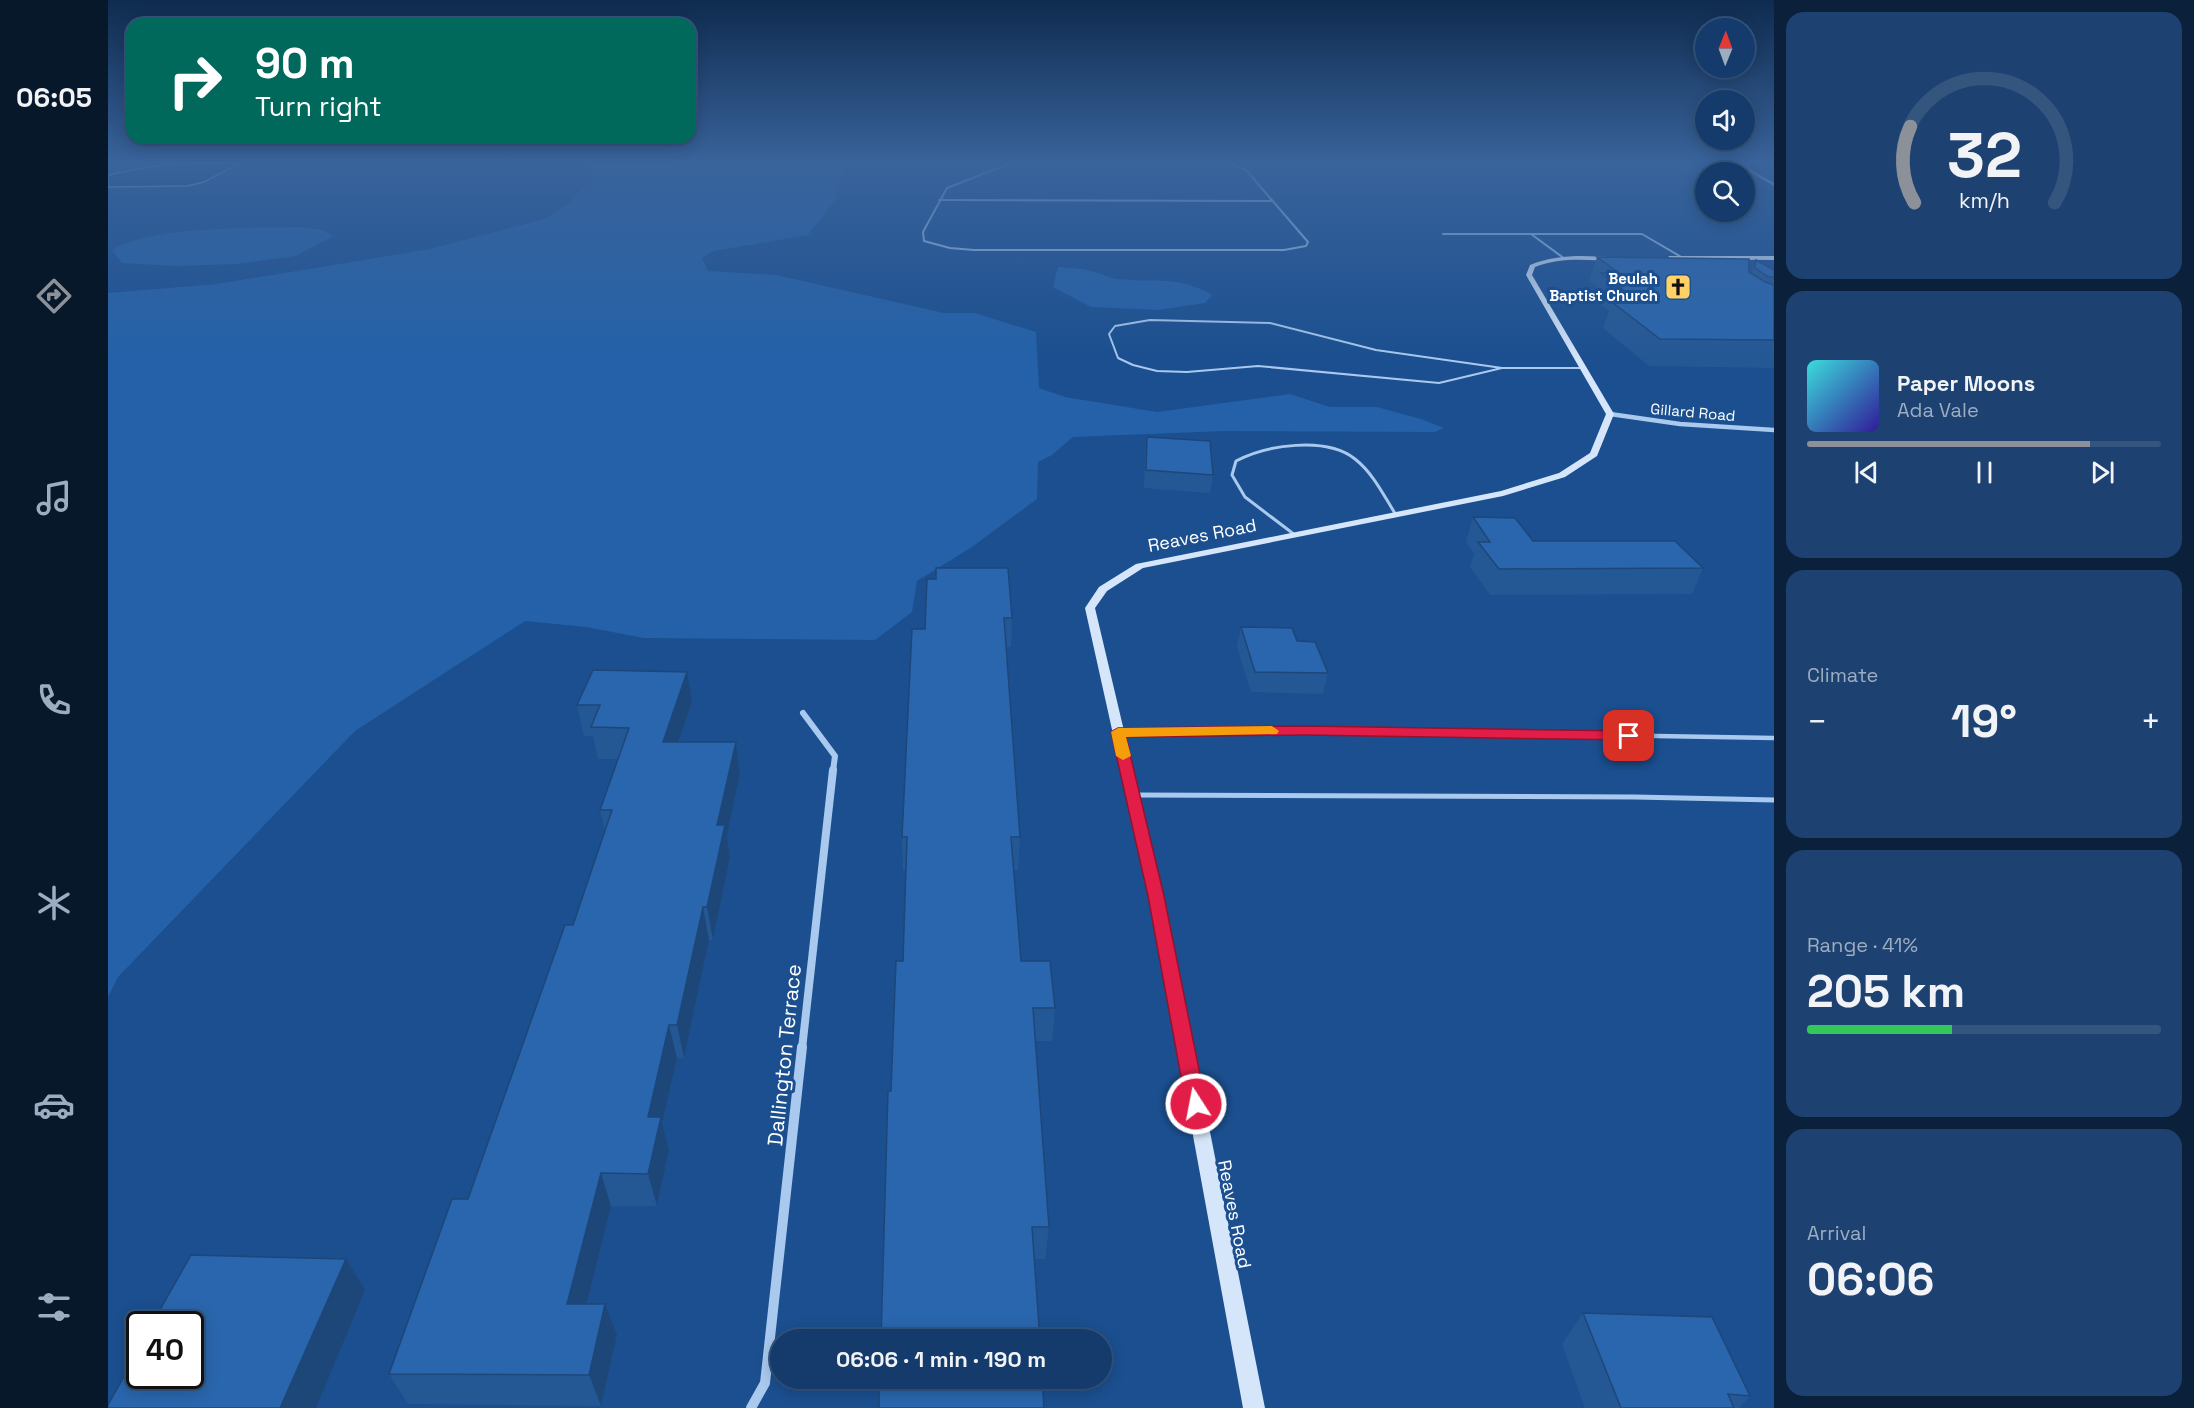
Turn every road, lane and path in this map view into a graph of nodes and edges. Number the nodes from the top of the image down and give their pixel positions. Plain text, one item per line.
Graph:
1 (926, 229) edge
2 (1297, 229) edge
3 (1443, 234) dead end
4 (1531, 234) junction
5 (1624, 258) edge
6 (1660, 258) edge
7 (1683, 258) junction
8 (1737, 258) junction
9 (1774, 258) edge
10 (1565, 259) junction
11 (1747, 264) edge
12 (1502, 368) junction
13 (1583, 368) junction
14 (1610, 414) junction
15 (1774, 430) edge
16 (1396, 515) junction
17 (1295, 535) junction
18 (803, 713) dead end
19 (1118, 732) junction
20 (1774, 738) edge
21 (1133, 795) junction
22 (1774, 800) edge
23 (751, 1408) edge
24 (1254, 1408) edge

1 - 2 street
3 - 4 lane
4 - 7 lane
4 - 10 lane
5 - 10 street
6 - 7 street
7 - 8 street
8 - 9 street
8 - 11 lane
10 - 13 street
12 - 12 lane
12 - 13 lane
13 - 14 street
14 - 15 street, Gillard Road
14 - 16 street, Reaves Road
16 - 17 street, Reaves Road
16 - 17 lane
17 - 19 street, Reaves Road
18 - 23 street, Dallington Terrace
19 - 20 lane
19 - 21 street, Reaves Road
21 - 22 lane
21 - 24 street, Reaves Road

